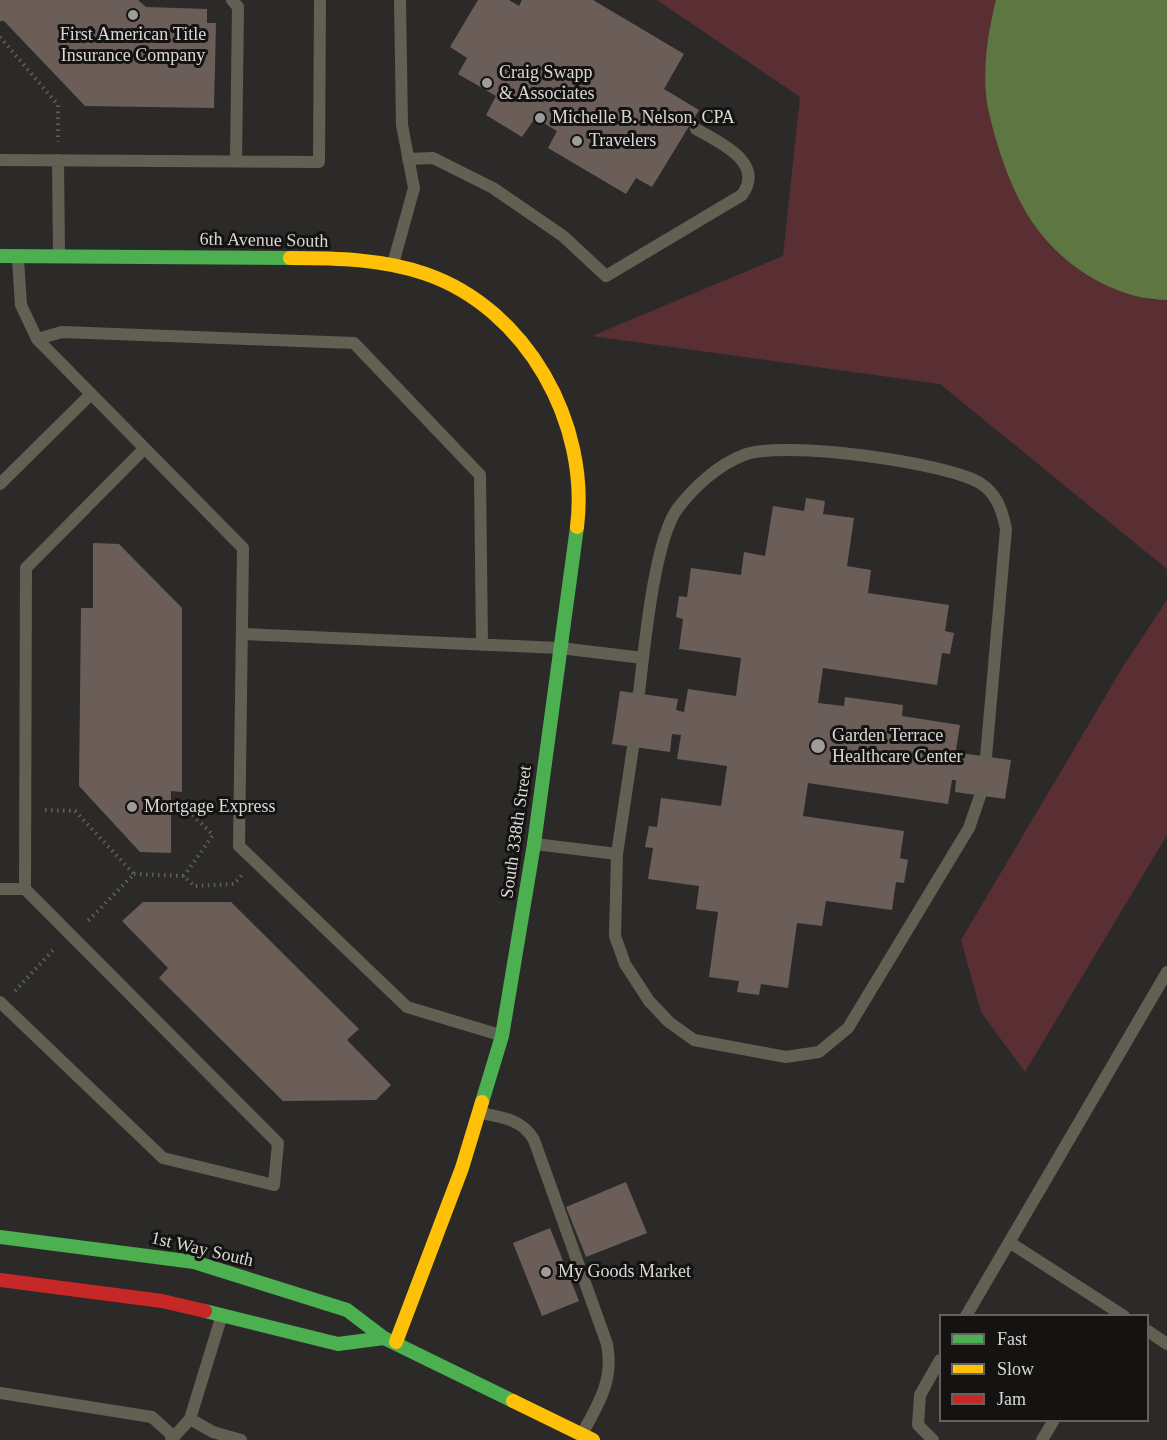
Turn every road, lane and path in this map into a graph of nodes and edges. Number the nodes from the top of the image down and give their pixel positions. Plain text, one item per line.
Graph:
1 (232, 0) edge
2 (320, 0) edge
3 (400, 0) edge
4 (0, 37) edge
5 (696, 129) dead end
6 (408, 159) junction
7 (0, 160) edge
8 (58, 160) junction
9 (236, 161) junction
10 (0, 256) edge
11 (18, 256) junction
12 (59, 257) junction
13 (393, 265) junction
14 (509, 328) joint
15 (37, 339) junction
16 (91, 394) junction
17 (144, 450) junction
18 (0, 484) edge
19 (243, 634) junction
20 (483, 645) junction
21 (560, 648) junction
22 (643, 658) junction
23 (639, 693) dead end
24 (633, 747) dead end
25 (986, 756) dead end
26 (980, 796) dead end
27 (180, 802) dead end
28 (26, 810) junction
29 (534, 844) junction
30 (618, 854) junction
31 (255, 862) junction
32 (134, 874) junction
33 (184, 876) junction
34 (0, 889) edge
35 (25, 889) junction
36 (70, 935) junction
37 (1167, 972) edge
38 (1, 1003) edge
39 (502, 1036) junction
40 (480, 1112) junction
41 (0, 1237) edge
42 (1010, 1242) junction
43 (0, 1280) edge
44 (222, 1314) junction
45 (967, 1314) edge
46 (1119, 1314) edge
47 (1149, 1332) edge
48 (390, 1340) junction
49 (1167, 1344) edge
50 (939, 1362) edge
51 (0, 1393) edge
52 (190, 1419) junction
53 (1053, 1422) edge
54 (588, 1437) edge
55 (172, 1439) edge
56 (241, 1440) edge
57 (933, 1440) edge
58 (1042, 1440) edge

1 - 9 lane
2 - 9 lane
3 - 6 lane
4 - 8 path
5 - 6 lane
6 - 13 lane
7 - 8 lane
8 - 9 lane
8 - 12 lane
10 - 11 street, 6th Avenue South
11 - 12 street, 6th Avenue South
11 - 15 lane
12 - 13 street, 6th Avenue South
13 - 14 street, 6th Avenue South
14 - 21 street, South 338th Street
15 - 16 lane
15 - 20 lane
16 - 17 lane
16 - 18 lane
17 - 19 lane
17 - 28 lane
19 - 20 lane
19 - 31 lane
20 - 21 lane
21 - 22 lane
21 - 29 street, South 338th Street
22 - 23 lane
22 - 25 lane
24 - 30 lane
26 - 30 lane
27 - 33 path
28 - 32 path
28 - 35 lane
29 - 30 lane
29 - 39 street, South 338th Street
31 - 33 path
31 - 39 lane
32 - 33 path
32 - 36 path
34 - 35 lane
35 - 36 lane
36 - 38 path
36 - 38 lane
37 - 42 lane
39 - 40 street, South 338th Street
40 - 48 street, South 338th Street
40 - 54 lane
41 - 48 street, 1st Way South
42 - 45 lane
42 - 46 lane
43 - 44 street
44 - 48 street
44 - 52 lane
47 - 49 lane
48 - 54 street, 1st Way South
50 - 57 lane
51 - 55 lane
52 - 55 lane
52 - 56 lane
53 - 58 lane

